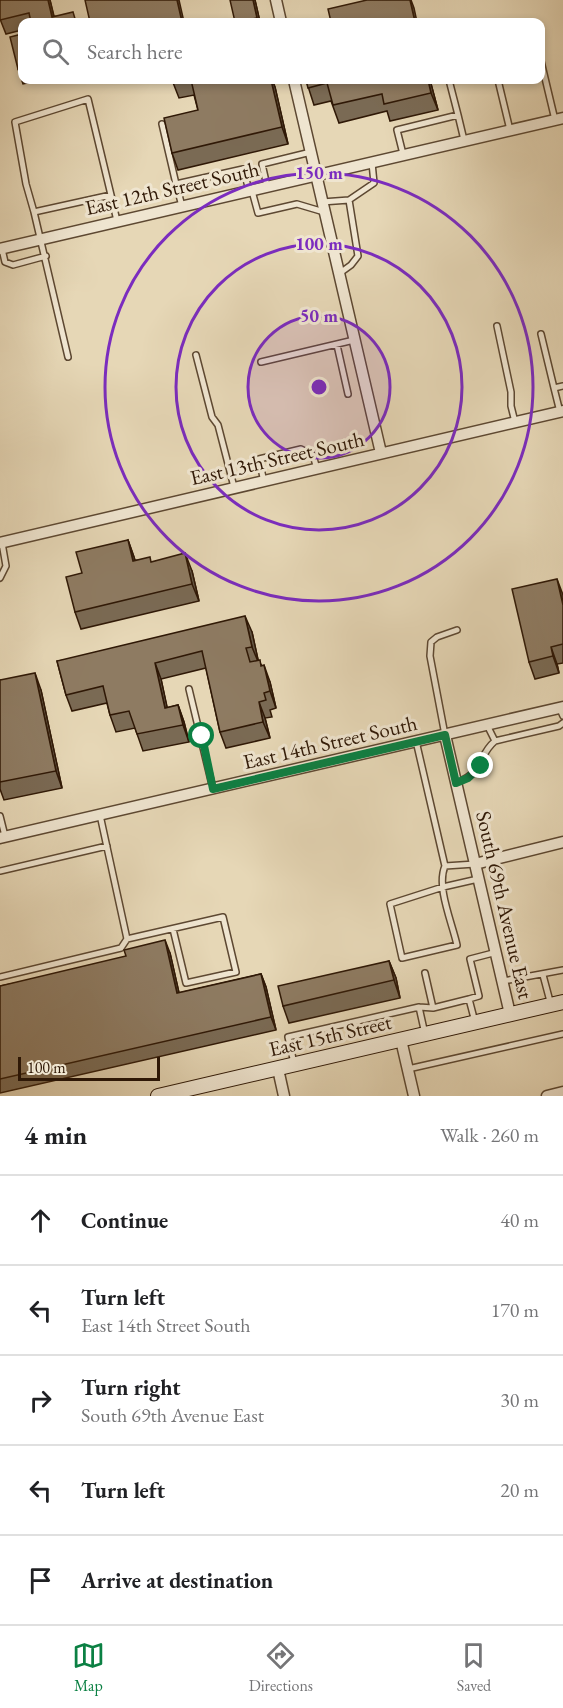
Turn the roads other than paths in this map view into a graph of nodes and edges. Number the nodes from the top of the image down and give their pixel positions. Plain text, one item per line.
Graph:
1 (276, 0) edge
2 (280, 18) edge
3 (545, 73) edge
4 (295, 84) edge
5 (450, 84) edge
6 (499, 84) edge
7 (458, 115) junction
8 (559, 119) edge
9 (162, 124) edge
10 (510, 130) junction
11 (464, 140) junction
12 (311, 152) junction
13 (403, 154) junction
14 (371, 162) junction
15 (316, 174) junction
16 (177, 184) junction
17 (267, 186) junction
18 (250, 190) junction
19 (111, 195) junction
20 (349, 200) junction
21 (182, 206) junction
22 (323, 207) junction
23 (34, 212) junction
24 (117, 221) junction
25 (42, 238) junction
26 (1, 249) edge
27 (45, 256) junction
28 (339, 274) junction
29 (497, 326) dead end
30 (541, 334) dead end
31 (354, 340) junction
32 (337, 345) junction
33 (196, 355) dead end
34 (68, 357) dead end
35 (261, 362) dead end
36 (563, 386) edge
37 (554, 388) junction
38 (348, 394) dead end
39 (561, 411) edge
40 (515, 422) junction
41 (381, 453) junction
42 (317, 469) junction
43 (264, 482) junction
44 (234, 489) junction
45 (1, 542) edge
46 (0, 578) edge
47 (457, 630) dead end
48 (189, 689) dead end
49 (562, 710) edge
50 (563, 723) edge
51 (487, 725) junction
52 (445, 735) junction
53 (416, 741) junction
54 (495, 741) junction
55 (456, 783) junction
56 (213, 789) junction
57 (100, 815) junction
58 (0, 816) edge
59 (2, 837) edge
60 (563, 842) edge
61 (108, 846) junction
62 (475, 864) junction
63 (445, 866) junction
64 (0, 871) edge
65 (478, 879) junction
66 (443, 886) junction
67 (173, 929) junction
68 (127, 939) junction
69 (496, 952) junction
70 (563, 970) edge
71 (425, 973) dead end
72 (543, 975) junction
73 (0, 977) edge
74 (503, 981) junction
75 (469, 999) junction
76 (557, 1003) edge
77 (418, 1006) junction
78 (433, 1008) junction
79 (510, 1014) junction
80 (475, 1022) junction
81 (425, 1034) junction
82 (563, 1034) edge
83 (401, 1040) junction
84 (294, 1065) junction
85 (278, 1069) junction
86 (408, 1069) junction
87 (563, 1092) edge
88 (158, 1096) edge
89 (284, 1096) edge
90 (414, 1096) edge
91 (547, 1096) edge

1 - 2 street
3 - 8 lane
4 - 12 street
5 - 7 lane
6 - 10 lane
7 - 11 lane
7 - 13 lane
8 - 10 street, East 12th Street South
9 - 16 lane
10 - 11 street, East 12th Street South
11 - 13 street, East 12th Street South
12 - 15 street
12 - 17 lane
13 - 14 street, East 12th Street South
14 - 15 street, East 12th Street South
14 - 20 lane
15 - 17 street, East 12th Street South
15 - 22 street
16 - 18 lane
16 - 21 lane
17 - 18 street, East 12th Street South
18 - 21 street, East 12th Street South
18 - 22 lane
19 - 23 lane
19 - 23 lane
19 - 24 lane
20 - 22 lane
20 - 28 lane
21 - 24 street, East 12th Street South
22 - 28 street
23 - 25 lane
24 - 25 street, East 12th Street South
25 - 26 street, East 12th Street South
25 - 27 lane
26 - 27 lane
27 - 34 lane
28 - 31 street
29 - 40 lane
30 - 37 lane
31 - 32 lane
31 - 41 street
32 - 35 lane
32 - 38 lane
33 - 44 lane
36 - 37 lane
37 - 39 lane
39 - 40 street, East 13th Street South
40 - 41 street, East 13th Street South
41 - 42 street, East 13th Street South
42 - 43 street, East 13th Street South
42 - 43 lane
43 - 44 street, East 13th Street South
44 - 45 street, East 13th Street South
45 - 46 lane
47 - 52 lane
48 - 56 lane
49 - 51 street, East 14th Street South
50 - 54 lane
51 - 52 street, East 14th Street South
51 - 54 lane
52 - 53 street, East 14th Street South
52 - 55 street, South 69th Avenue East
53 - 56 street, East 14th Street South
53 - 63 lane
54 - 55 lane
55 - 62 street, South 69th Avenue East
56 - 57 street, East 14th Street South
57 - 59 street, East 14th Street South
57 - 61 lane
58 - 59 lane
60 - 62 street
61 - 64 lane
61 - 68 lane
62 - 63 lane
62 - 65 street, South 69th Avenue East
63 - 66 lane
65 - 66 lane
65 - 69 street, South 69th Avenue East
66 - 66 lane
67 - 67 lane
67 - 68 lane
68 - 73 lane
69 - 74 street, South 69th Avenue East
69 - 75 lane
70 - 72 lane
71 - 78 lane
72 - 74 lane
72 - 76 lane
74 - 79 street, South 69th Avenue East
75 - 78 lane
75 - 80 lane
76 - 79 main road, East 15th Street
77 - 78 lane
77 - 81 lane
77 - 84 lane
79 - 80 main road, East 15th Street
80 - 81 main road, East 15th Street
81 - 83 main road, East 15th Street
82 - 86 lane
83 - 84 main road, East 15th Street
83 - 86 street
84 - 85 main road, East 15th Street
85 - 88 main road, East 15th Street
85 - 89 street
86 - 90 street
87 - 91 street

